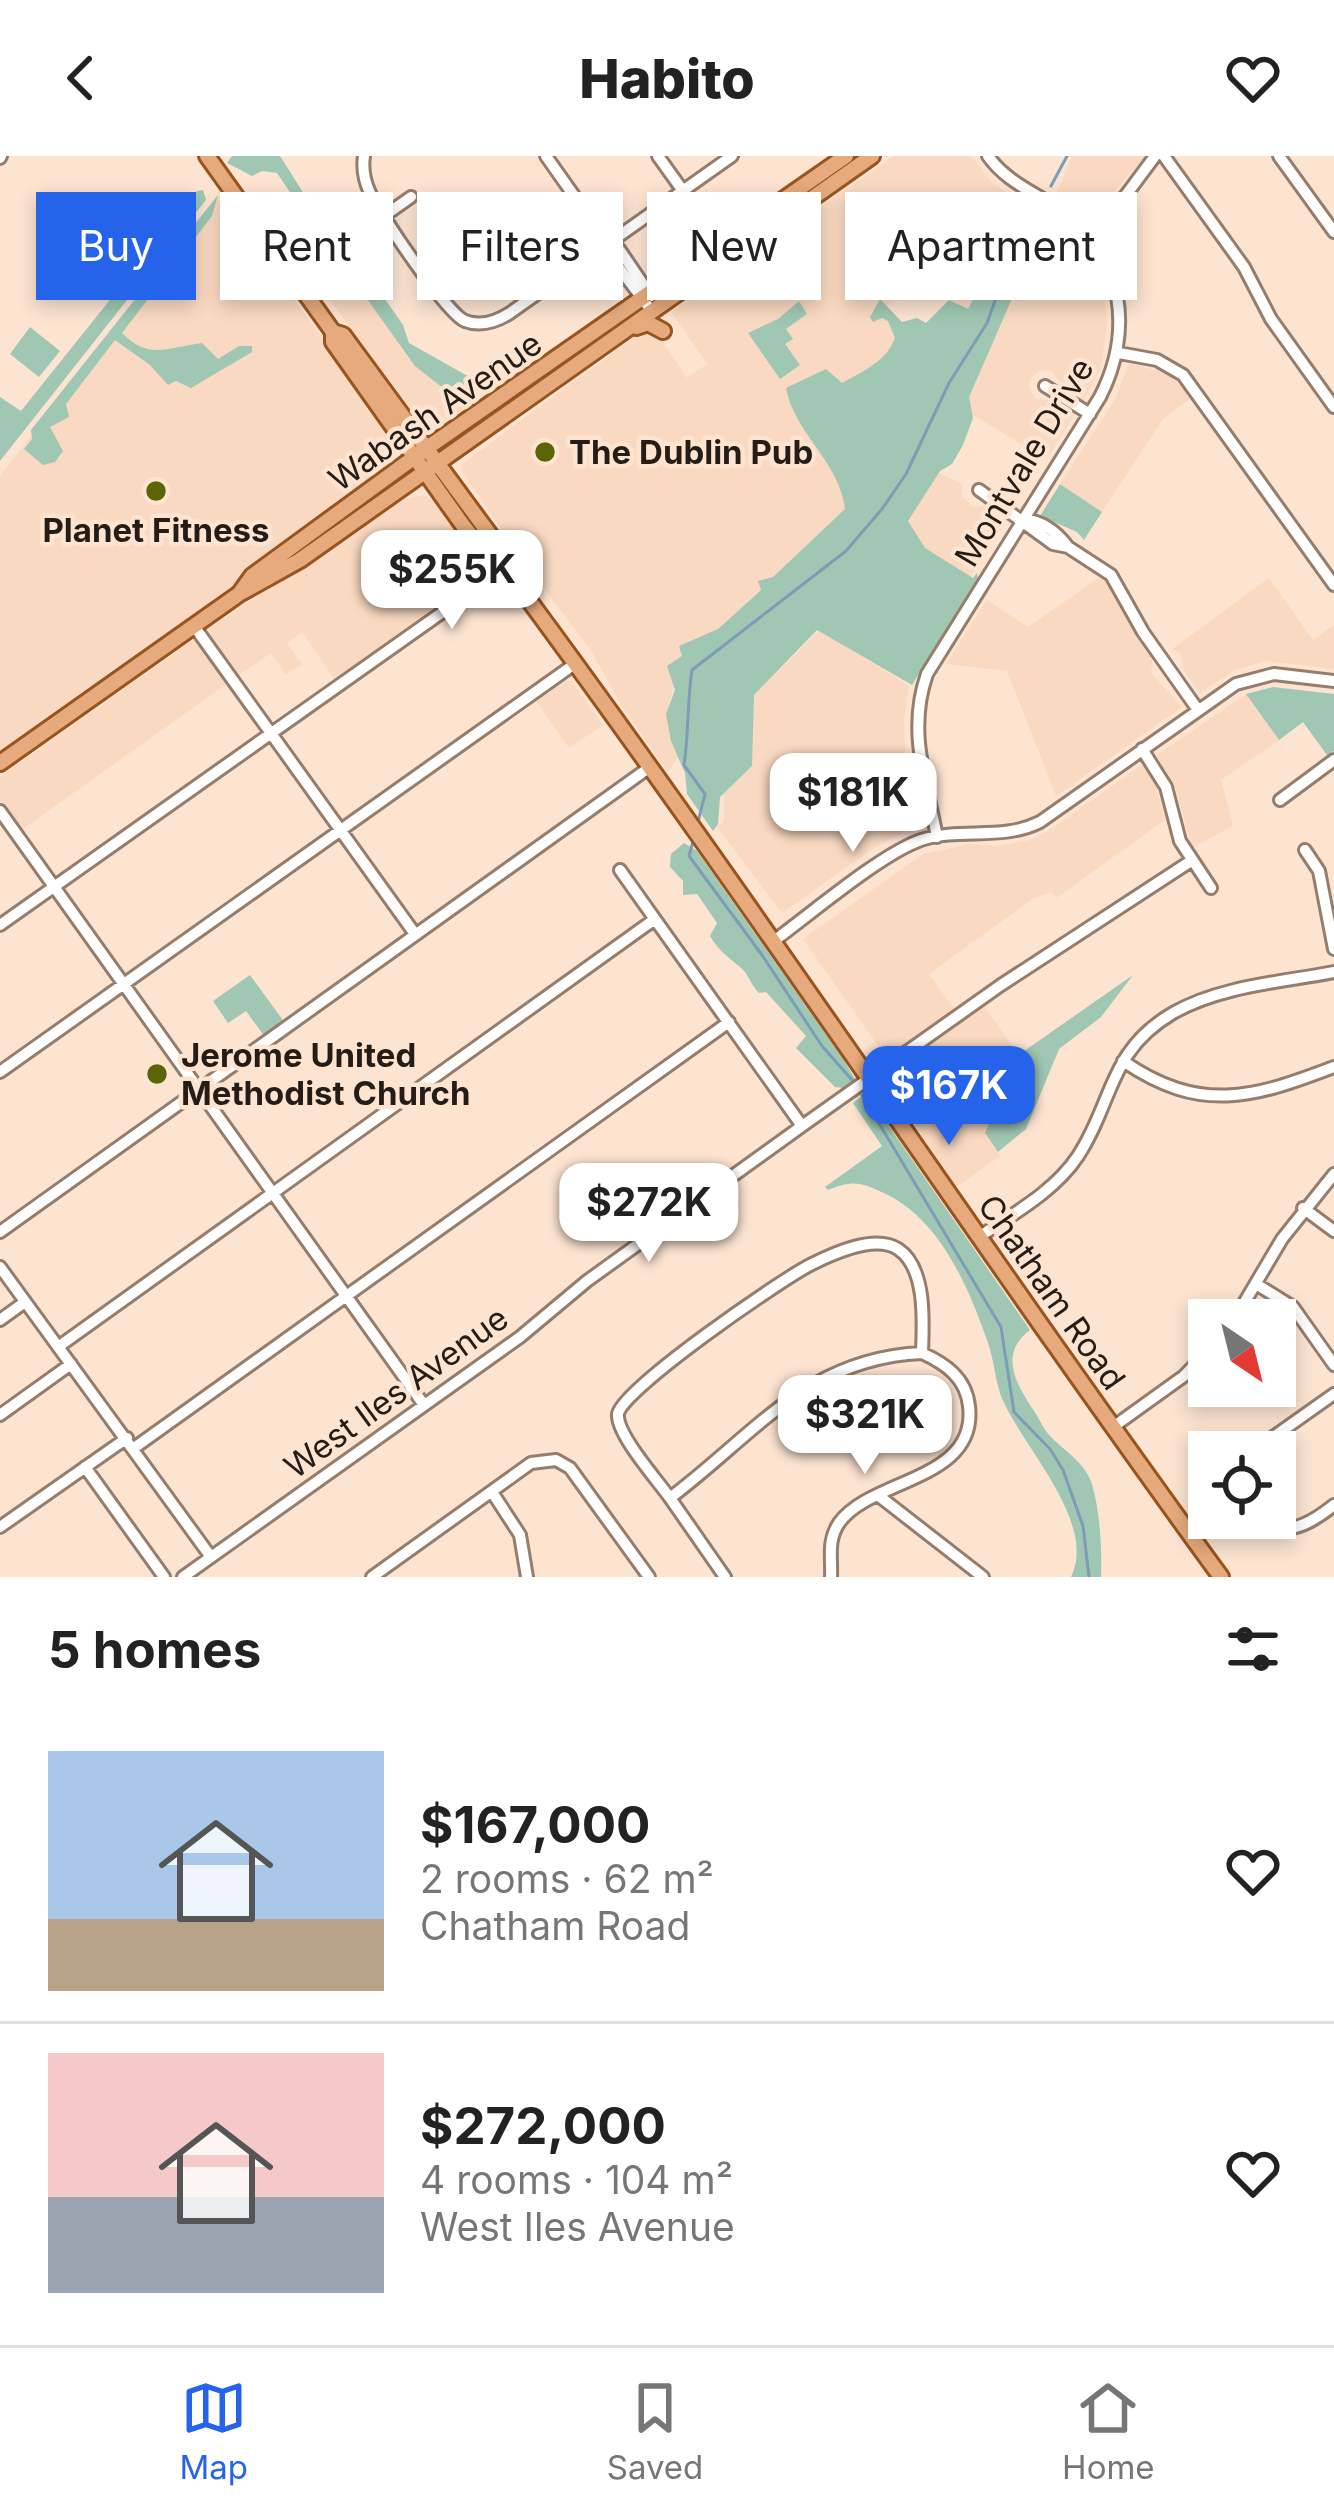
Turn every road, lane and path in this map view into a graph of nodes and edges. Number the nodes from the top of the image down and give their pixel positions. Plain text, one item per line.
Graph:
1 (207, 156) edge
2 (364, 156) edge
3 (547, 156) edge
4 (658, 156) edge
5 (732, 156) edge
6 (846, 156) edge
7 (872, 156) edge
8 (988, 156) edge
9 (1160, 156) edge
10 (1280, 156) edge
11 (683, 191) junction
12 (370, 192) edge
13 (572, 192) edge
14 (1031, 192) edge
15 (1129, 192) edge
16 (411, 197) dead end
17 (393, 210) edge
18 (393, 229) edge
19 (1334, 232) edge
20 (623, 233) edge
21 (417, 263) edge
22 (623, 271) edge
23 (443, 300) edge
24 (527, 300) edge
25 (1118, 300) edge
26 (650, 302) junction
27 (663, 331) dead end
28 (333, 332) junction
29 (1119, 353) junction
30 (580, 359) junction
31 (550, 363) junction
32 (1045, 386) dead end
33 (370, 394) junction
34 (1334, 407) edge
35 (1090, 414) junction
36 (407, 418) junction
37 (461, 445) junction
38 (421, 453) junction
39 (431, 467) junction
40 (387, 477) junction
41 (979, 490) dead end
42 (442, 497) junction
43 (368, 512) junction
44 (1023, 519) junction
45 (494, 540) junction
46 (506, 568) junction
47 (1334, 585) edge
48 (239, 594) junction
49 (194, 626) junction
50 (576, 663) junction
51 (1334, 681) edge
52 (1198, 710) junction
53 (271, 733) junction
54 (1142, 749) junction
55 (1334, 760) edge
56 (0, 763) edge
57 (650, 767) junction
58 (1280, 800) dead end
59 (0, 811) edge
60 (340, 830) junction
61 (937, 836) junction
62 (1305, 850) dead end
63 (1191, 861) junction
64 (1334, 868) edge
65 (620, 870) dead end
66 (1319, 871) junction
67 (53, 887) junction
68 (1210, 888) dead end
69 (656, 919) junction
70 (0, 925) edge
71 (415, 934) junction
72 (775, 940) junction
73 (1334, 949) edge
74 (1334, 972) edge
75 (123, 984) junction
76 (728, 1022) junction
77 (1123, 1060) junction
78 (1334, 1066) edge
79 (0, 1072) edge
80 (872, 1077) junction
81 (199, 1090) junction
82 (802, 1126) junction
83 (1334, 1174) edge
84 (272, 1193) junction
85 (1304, 1208) junction
86 (1334, 1231) edge
87 (0, 1232) edge
88 (979, 1238) junction
89 (0, 1267) edge
90 (1256, 1284) junction
91 (346, 1297) junction
92 (1247, 1299) edge
93 (25, 1302) junction
94 (0, 1319) edge
95 (58, 1347) junction
96 (922, 1353) junction
97 (71, 1364) junction
98 (1334, 1365) edge
99 (1188, 1372) edge
100 (1334, 1394) edge
101 (424, 1405) junction
102 (0, 1415) edge
103 (1113, 1427) junction
104 (1282, 1431) edge
105 (130, 1443) junction
106 (86, 1467) junction
107 (492, 1492) junction
108 (878, 1496) junction
109 (670, 1498) junction
110 (1334, 1505) edge
111 (0, 1527) edge
112 (1296, 1528) edge
113 (1188, 1531) edge
114 (1194, 1539) edge
115 (211, 1557) junction
116 (392, 1562) junction
117 (164, 1577) edge
118 (183, 1577) edge
119 (372, 1577) edge
120 (403, 1577) edge
121 (527, 1577) edge
122 (649, 1577) edge
123 (725, 1577) edge
124 (831, 1577) edge
125 (983, 1577) edge
126 (1221, 1577) edge

1 - 28 main road, Chatham Road
2 - 12 street
3 - 13 street
4 - 11 street
5 - 11 street
6 - 26 main road, Wabash Avenue
7 - 26 main road, Wabash Avenue
8 - 14 street, Montvale Drive
9 - 15 street
9 - 34 street
10 - 19 street
11 - 20 street
16 - 17 street
18 - 21 street
22 - 26 street
23 - 24 street
25 - 29 street, Montvale Drive
26 - 30 main road, Wabash Avenue
26 - 31 main road, Wabash Avenue
27 - 30 main road
28 - 33 main road, Chatham Road
28 - 36 main road, Chatham Road
29 - 35 street, Montvale Drive
29 - 47 street
30 - 37 main road, Wabash Avenue
31 - 36 main road
31 - 38 main road, Wabash Avenue
32 - 35 street
33 - 38 main road, Chatham Road
33 - 40 main road
35 - 44 street, Montvale Drive
36 - 38 main road, Chatham Road
37 - 39 main road, Wabash Avenue
37 - 45 main road
38 - 39 main road, Chatham Road
38 - 40 main road, Wabash Avenue
39 - 42 main road, Chatham Road
39 - 43 main road, Wabash Avenue
39 - 45 main road, Chatham Road
40 - 48 main road, Wabash Avenue
41 - 44 street
42 - 43 main road
42 - 46 main road, Chatham Road
43 - 48 main road, Wabash Avenue
44 - 52 street
44 - 61 street, Montvale Drive
45 - 46 main road, Chatham Road
46 - 50 main road, Chatham Road
46 - 53 street
48 - 49 main road, Wabash Avenue
49 - 53 street
49 - 56 main road, Wabash Avenue
50 - 57 main road, Chatham Road
50 - 60 street
51 - 52 street
52 - 54 street
53 - 60 street
53 - 67 street
54 - 61 street
54 - 63 street
55 - 58 street
57 - 71 street
57 - 72 main road, Chatham Road
59 - 67 street
60 - 71 street
60 - 75 street
61 - 72 street
62 - 66 street
63 - 68 street
63 - 80 street, West Iles Avenue
64 - 66 street
65 - 69 street
66 - 73 street
67 - 70 street
67 - 75 street
69 - 76 street
69 - 84 street
71 - 81 street
72 - 80 main road, Chatham Road
74 - 77 street
75 - 79 street
75 - 81 street
76 - 82 street
76 - 91 street
77 - 78 street
77 - 88 street
80 - 82 street, West Iles Avenue
80 - 88 main road, Chatham Road
81 - 84 street
81 - 87 street
82 - 101 street, West Iles Avenue
83 - 85 street
84 - 91 street
84 - 95 street
85 - 86 street
85 - 90 street
88 - 103 main road, Chatham Road
89 - 93 street
90 - 92 street
90 - 98 street
91 - 101 street
91 - 105 street
93 - 94 street
93 - 95 street
95 - 97 street
96 - 108 street
96 - 109 street
96 - 109 street
97 - 102 street
97 - 105 street
99 - 103 street
100 - 104 street
101 - 115 street, West Iles Avenue
103 - 113 main road, Chatham Road
105 - 106 street
105 - 115 street
106 - 111 street
106 - 117 street
107 - 116 street
107 - 121 street
107 - 122 street
108 - 124 street
108 - 125 street
109 - 123 street
110 - 112 street
114 - 126 main road, Chatham Road
115 - 118 street, West Iles Avenue
116 - 119 street
116 - 120 street

